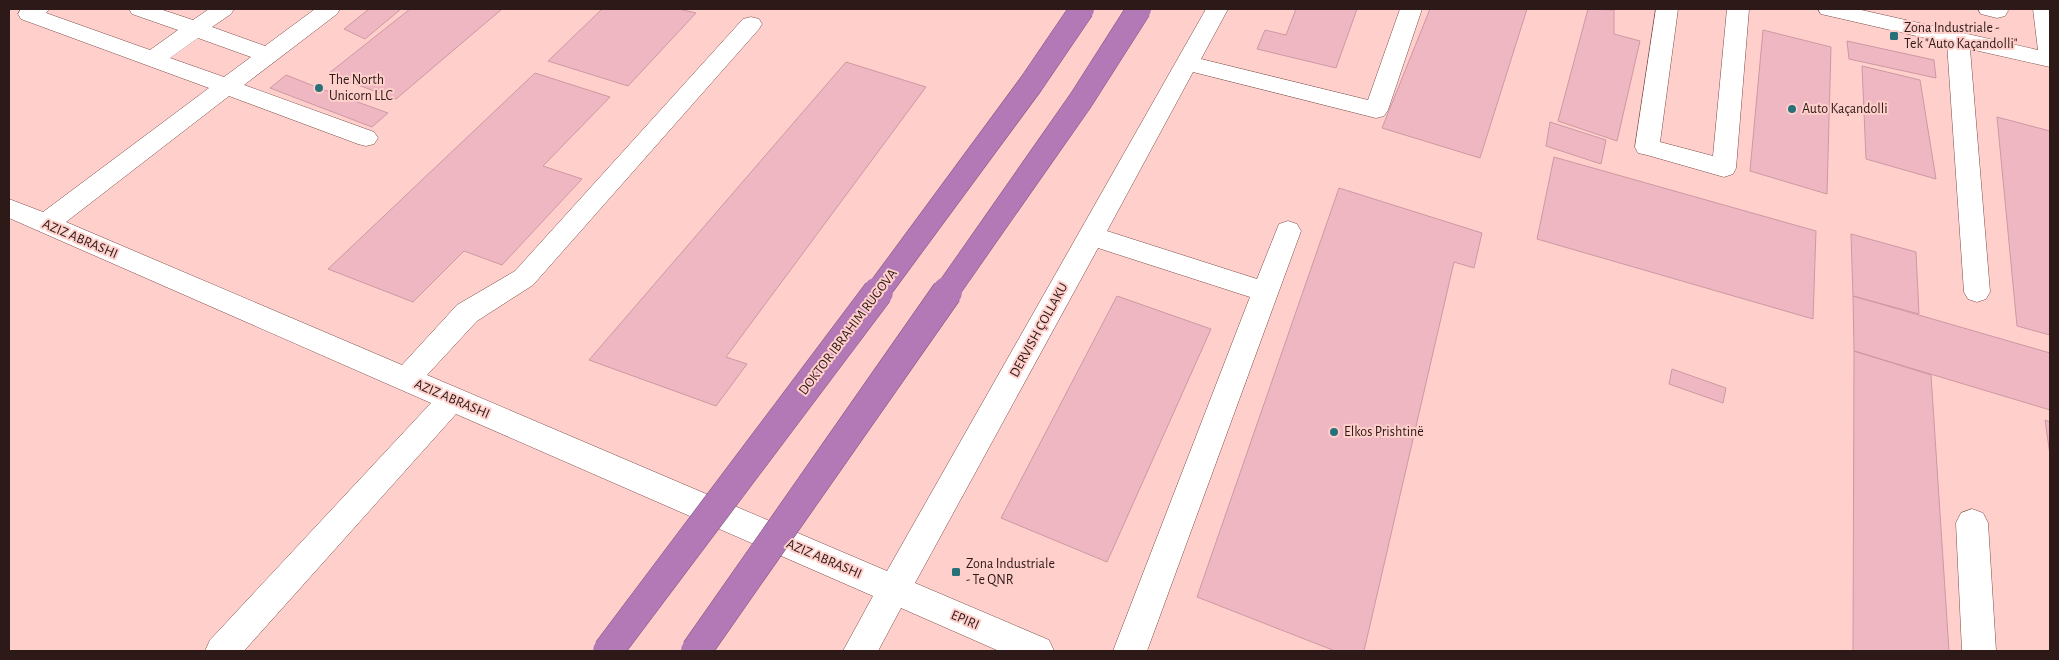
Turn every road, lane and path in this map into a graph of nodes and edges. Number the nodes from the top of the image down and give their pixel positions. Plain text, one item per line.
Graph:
1 (38, 9) edge
2 (140, 9) edge
3 (223, 9) edge
4 (329, 9) edge
5 (1082, 9) edge
6 (1139, 9) edge
7 (1218, 9) edge
8 (1411, 9) edge
9 (1667, 9) edge
10 (1738, 9) edge
11 (1832, 9) edge
12 (1989, 9) edge
13 (1996, 9) edge
14 (2044, 9) edge
15 (751, 24) dead end
16 (195, 29) junction
17 (1958, 39) junction
18 (268, 55) junction
19 (2050, 55) edge
20 (152, 60) junction
21 (2050, 60) edge
22 (1187, 63) junction
23 (226, 86) junction
24 (366, 138) dead end
25 (9, 208) edge
26 (45, 224) junction
27 (1288, 231) dead end
28 (1091, 236) junction
29 (1266, 292) junction
30 (1977, 292) dead end
31 (406, 379) junction
32 (452, 399) junction
33 (1972, 523) dead end
34 (894, 589) junction
35 (222, 651) edge
36 (608, 651) edge
37 (696, 651) edge
38 (860, 651) edge
39 (1037, 651) edge
40 (1130, 651) edge
41 (1979, 651) edge

1 - 20 street
2 - 16 street
3 - 16 street
4 - 18 street
5 - 36 highway, DOKTOR IBRAHIM RUGOVA, bridge
6 - 37 highway, bridge
7 - 22 street, DERVISH ÇOLLAKU
8 - 22 street
9 - 10 street
11 - 17 street
12 - 13 street
14 - 19 street
15 - 31 street
16 - 18 street
16 - 20 street
17 - 21 street
17 - 30 street
18 - 23 street
20 - 23 street
22 - 28 street, DERVISH ÇOLLAKU
23 - 24 street
23 - 26 street
25 - 26 street, AZIZ ABRASHI
26 - 31 street, AZIZ ABRASHI
27 - 29 street
28 - 29 street
28 - 34 street, DERVISH ÇOLLAKU
29 - 40 street
31 - 32 street, AZIZ ABRASHI
32 - 34 street, AZIZ ABRASHI
32 - 35 street
33 - 41 street
34 - 38 street, DERVISH ÇOLLAKU
34 - 39 street, EPIRI

